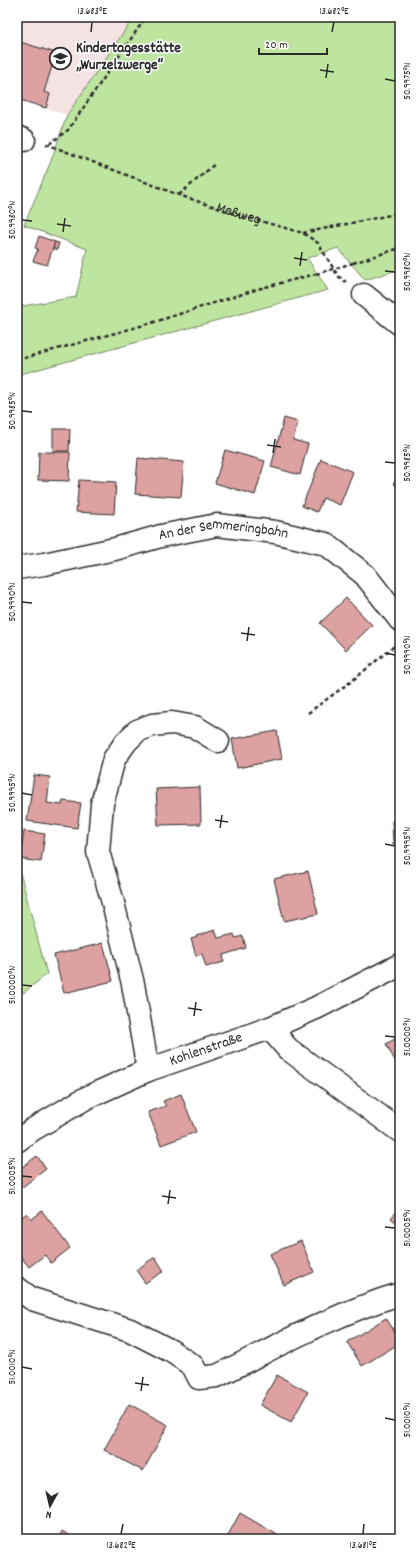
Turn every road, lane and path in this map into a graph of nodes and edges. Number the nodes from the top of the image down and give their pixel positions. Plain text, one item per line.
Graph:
1 (146, 17) edge
2 (216, 163) dead end
3 (179, 195) junction
4 (400, 213) edge
5 (303, 233) junction
6 (400, 248) edge
7 (364, 296) joint
8 (400, 324) edge
9 (17, 360) edge
10 (17, 568) edge
11 (400, 620) edge
12 (400, 642) edge
13 (308, 713) dead end
14 (218, 741) dead end
15 (400, 965) edge
16 (270, 1028) junction
17 (148, 1070) junction
18 (400, 1131) edge
19 (17, 1142) edge
20 (17, 1288) edge
21 (400, 1294) edge

1 - 3 path, Meßweg
2 - 3 path
3 - 5 path, Meßweg
4 - 5 path
5 - 7 path, Meßweg
6 - 9 path, bridge
7 - 8 street
10 - 11 street, An der Semmeringbahn
12 - 13 path
14 - 17 street
15 - 16 street, Kohlenstraße
16 - 17 street, Kohlenstraße
16 - 18 street
17 - 19 street, Kohlenstraße
20 - 21 street

